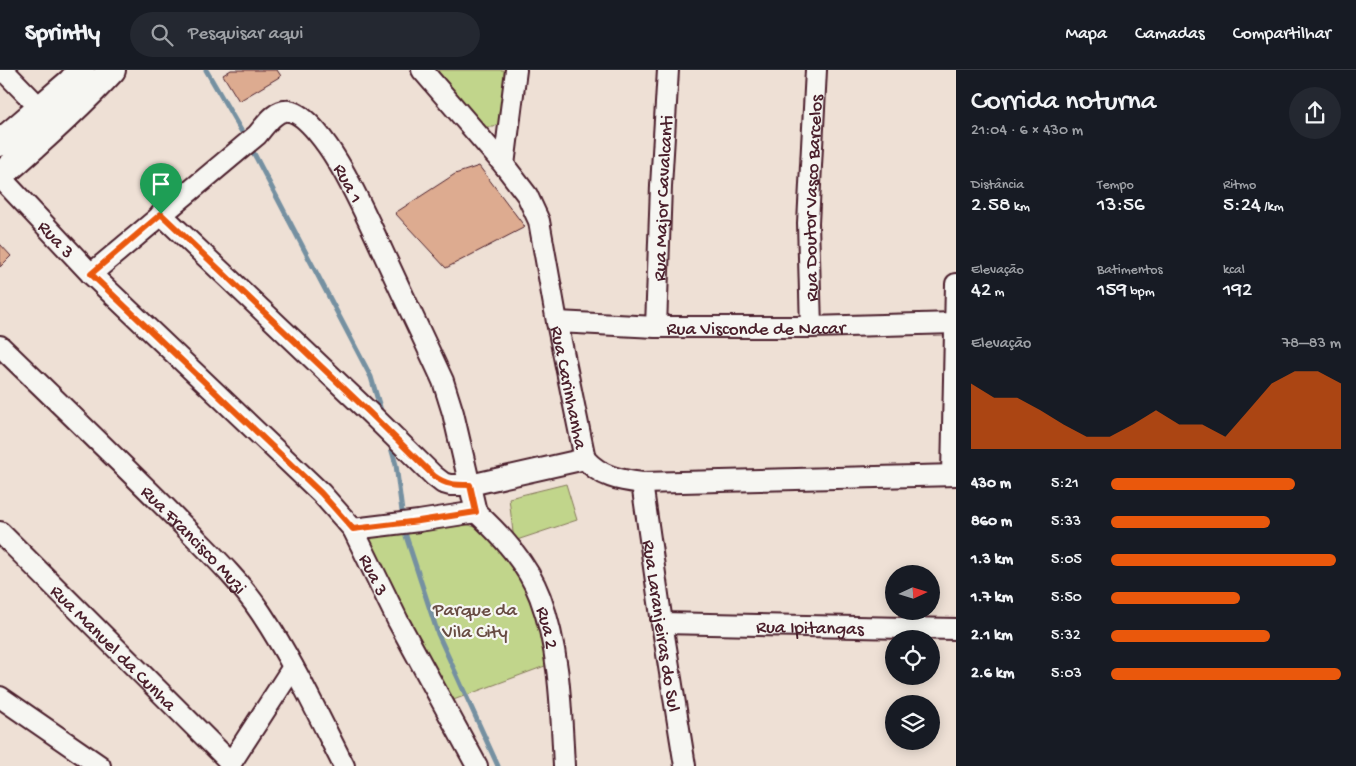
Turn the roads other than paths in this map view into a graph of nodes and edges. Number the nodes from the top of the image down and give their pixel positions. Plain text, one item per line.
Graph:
1 (3, 70) edge
2 (81, 70) edge
3 (112, 70) edge
4 (422, 70) edge
5 (516, 70) edge
6 (668, 70) edge
7 (816, 70) edge
8 (40, 108) junction
9 (0, 143) edge
10 (504, 165) junction
11 (0, 177) edge
12 (161, 214) junction
13 (91, 274) junction
14 (956, 284) edge
15 (557, 322) junction
16 (955, 323) junction
17 (656, 327) junction
18 (811, 327) junction
19 (0, 346) edge
20 (585, 459) junction
21 (954, 475) edge
22 (642, 483) junction
23 (470, 485) junction
24 (476, 512) junction
25 (353, 529) junction
26 (0, 532) edge
27 (662, 623) junction
28 (956, 629) edge
29 (292, 667) junction
30 (0, 697) edge
31 (230, 764) edge
32 (100, 766) edge
33 (344, 766) edge
34 (477, 766) edge
35 (564, 766) edge
36 (684, 766) edge

1 - 8 street
2 - 8 main road
3 - 11 main road
4 - 10 street, Rua Carinhanha
5 - 10 street
6 - 17 street, Rua Major Cavalcanti
7 - 18 street, Rua Doutor Vasco Barcelos
8 - 9 main road
10 - 15 street, Rua Carinhanha
11 - 13 street, Rua 3
12 - 13 street, Rua 1
12 - 23 street
12 - 23 street, Rua 1
13 - 25 street, Rua 3
14 - 16 street
15 - 17 street, Rua Visconde de Nacar
15 - 20 street, Rua Carinhanha
16 - 18 street, Rua Visconde de Nacar
16 - 21 street
17 - 18 street, Rua Visconde de Nacar
19 - 29 street, Rua Francisco Muzi
20 - 22 street, Rua Carinhanha
20 - 23 street
21 - 22 street, Rua Carinhanha
22 - 27 street, Rua Laranjeiras do Sul
23 - 24 street, Rua 1
24 - 25 street
24 - 35 street, Rua 2
25 - 34 street, Rua 3
26 - 31 street, Rua Manuel da Cunha
27 - 28 street, Rua Ipitangas
27 - 36 street, Rua Laranjeiras do Sul
29 - 31 street
29 - 33 street, Rua Francisco Muzi
30 - 32 street

